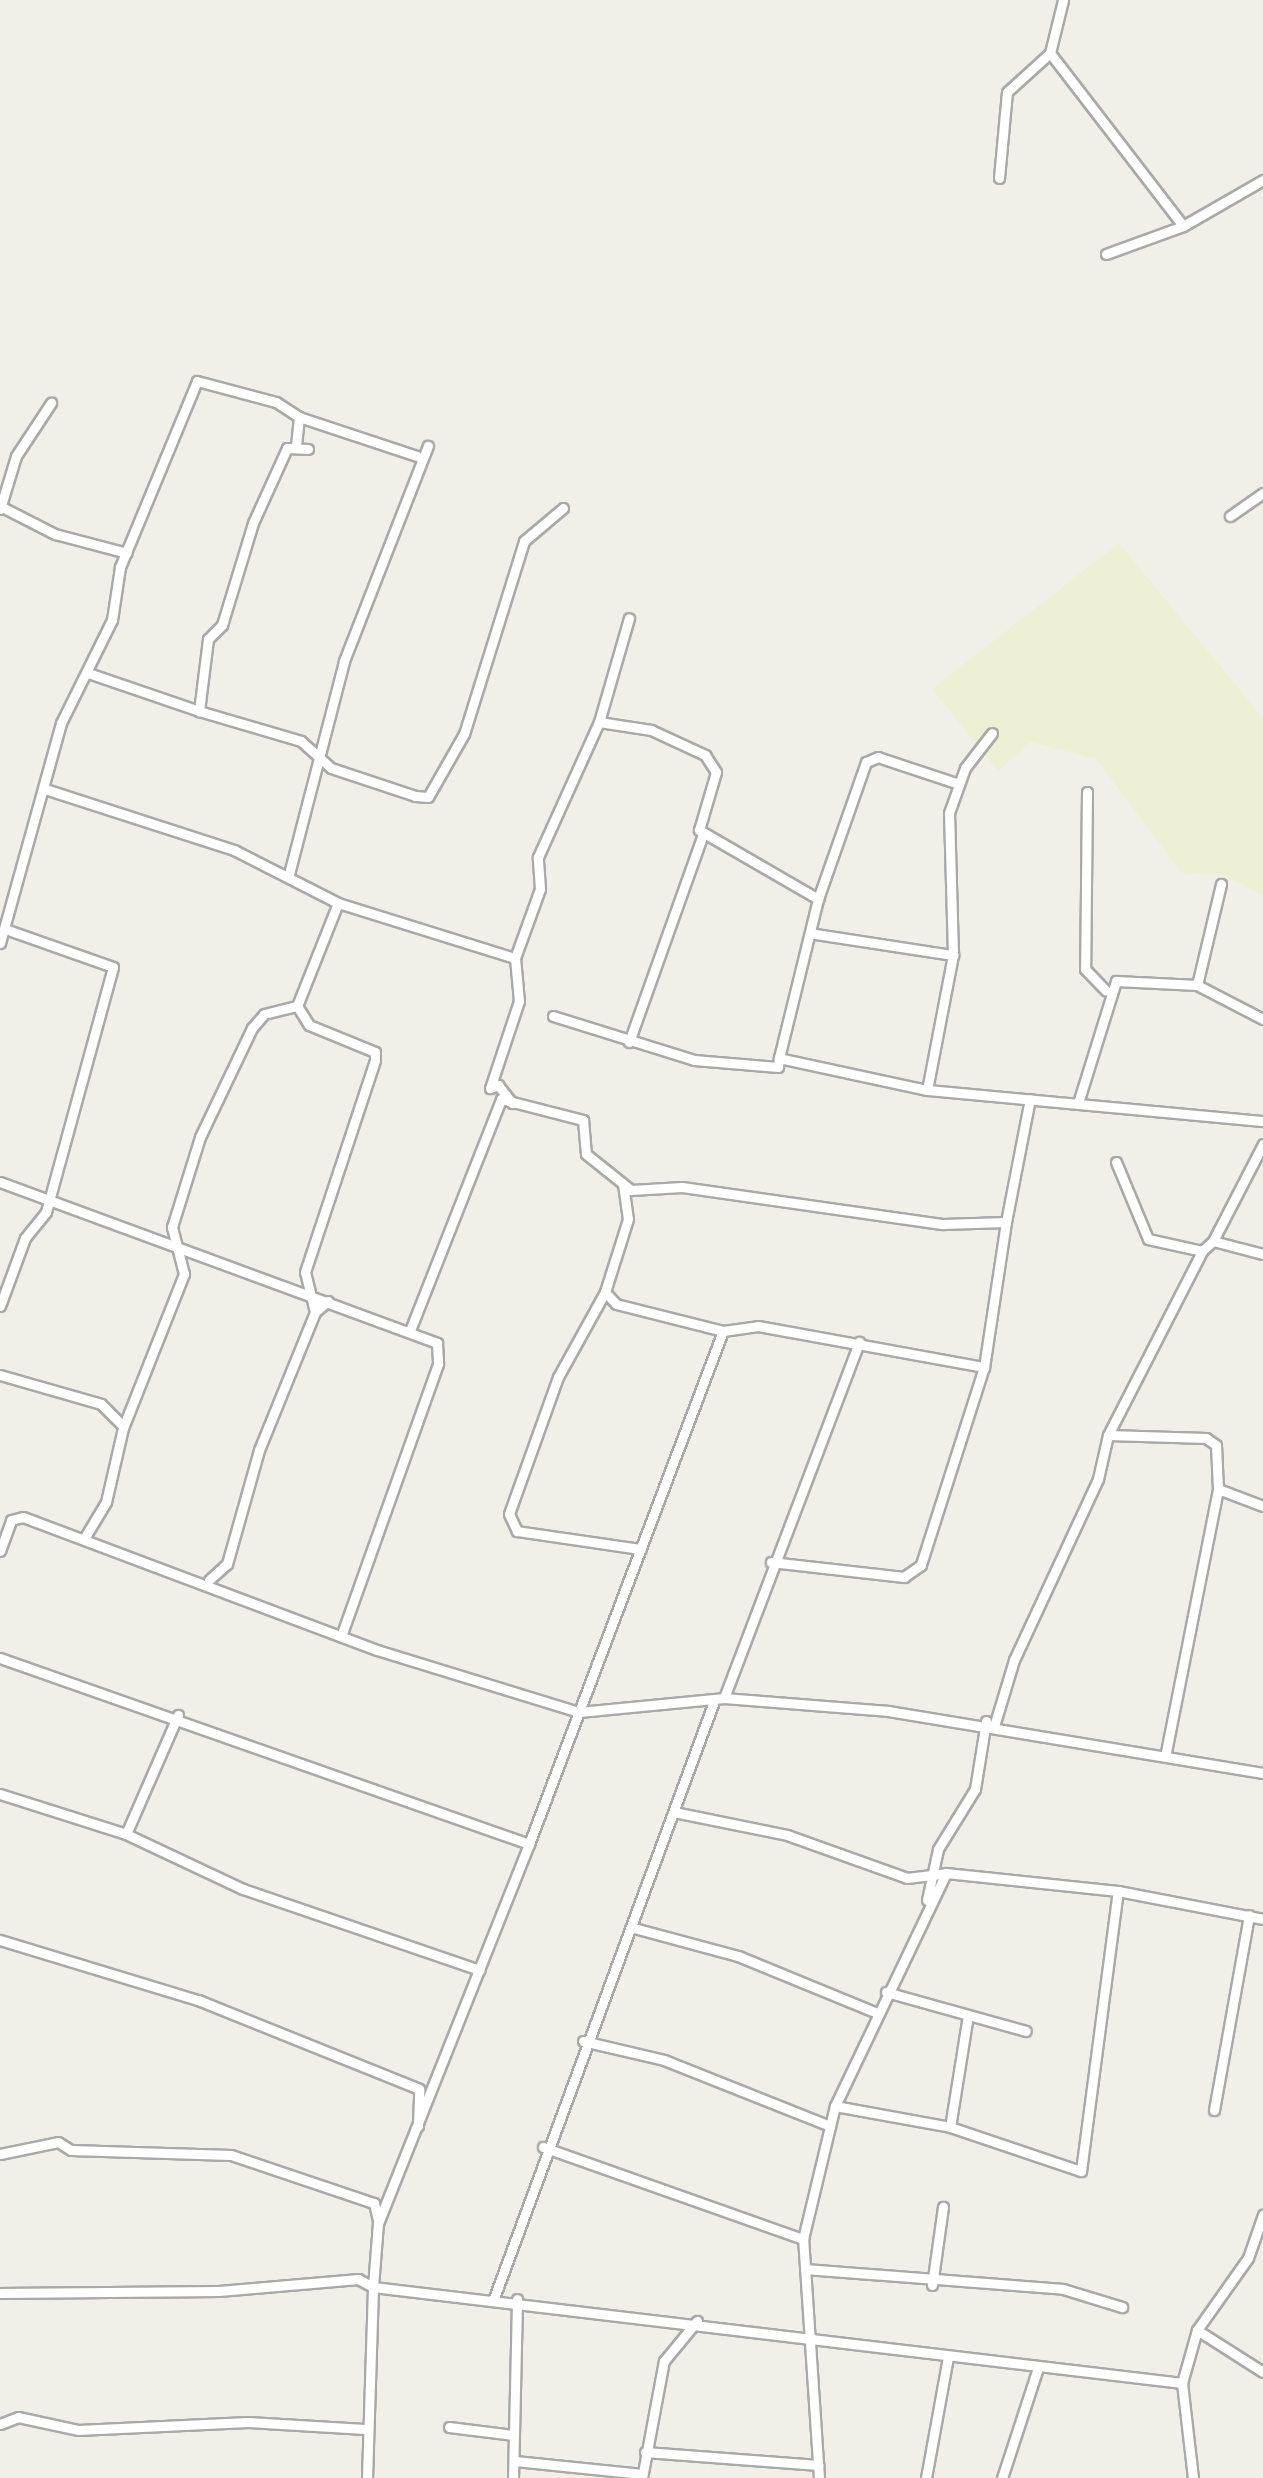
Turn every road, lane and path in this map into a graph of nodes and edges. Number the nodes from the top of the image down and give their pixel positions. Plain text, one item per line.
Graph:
1 (1063, 0) edge
2 (1050, 52) junction
3 (998, 178) dead end
4 (1263, 180) edge
5 (1183, 226) junction
6 (1106, 254) dead end
7 (51, 402) dead end
8 (300, 417) junction
9 (296, 444) junction
10 (428, 446) dead end
11 (308, 450) dead end
12 (417, 456) junction
13 (1263, 492) edge
14 (0, 507) edge
15 (563, 508) dead end
16 (1230, 516) dead end
17 (127, 553) junction
18 (629, 618) dead end
19 (88, 673) junction
20 (199, 711) junction
21 (599, 722) junction
22 (992, 732) dead end
23 (321, 754) junction
24 (959, 784) junction
25 (46, 788) junction
26 (1087, 792) dead end
27 (704, 834) junction
28 (289, 874) junction
29 (1221, 884) dead end
30 (4, 888) edge
31 (818, 899) junction
32 (338, 903) junction
33 (8, 930) junction
34 (815, 934) junction
35 (0, 943) edge
36 (953, 956) junction
37 (515, 958) junction
38 (1197, 985) junction
39 (1106, 991) junction
40 (297, 1006) junction
41 (553, 1016) dead end
42 (1263, 1019) edge
43 (629, 1042) junction
44 (779, 1058) junction
45 (927, 1090) junction
46 (1030, 1099) junction
47 (1078, 1103) junction
48 (514, 1106) junction
49 (1263, 1121) edge
50 (1263, 1144) edge
51 (1116, 1162) dead end
52 (0, 1182) edge
53 (623, 1184) junction
54 (47, 1206) junction
55 (1006, 1222) junction
56 (1213, 1241) junction
57 (174, 1246) junction
58 (1202, 1251) junction
59 (1263, 1254) edge
60 (605, 1292) junction
61 (308, 1297) junction
62 (328, 1301) junction
63 (0, 1306) edge
64 (314, 1312) junction
65 (411, 1328) junction
66 (724, 1330) junction
67 (859, 1342) junction
68 (984, 1367) junction
69 (0, 1376) edge
70 (124, 1429) junction
71 (1108, 1435) junction
72 (1218, 1488) junction
73 (1263, 1506) edge
74 (0, 1515) edge
75 (12, 1521) junction
76 (85, 1537) junction
77 (642, 1549) junction
78 (0, 1555) edge
79 (771, 1562) junction
80 (209, 1580) junction
81 (342, 1636) junction
82 (0, 1658) edge
83 (724, 1698) junction
84 (713, 1704) junction
85 (579, 1712) junction
86 (178, 1714) junction
87 (990, 1722) junction
88 (1166, 1752) junction
89 (1263, 1773) edge
90 (0, 1794) edge
91 (674, 1812) junction
92 (126, 1834) junction
93 (528, 1844) junction
94 (946, 1873) junction
95 (930, 1874) junction
96 (1118, 1892) junction
97 (926, 1906) junction
98 (1249, 1916) junction
99 (1263, 1919) edge
100 (634, 1928) junction
101 (0, 1940) edge
102 (480, 1970) junction
103 (886, 1992) junction
104 (877, 2013) junction
105 (968, 2014) junction
106 (1026, 2031) dead end
107 (583, 2041) junction
108 (436, 2088) junction
109 (419, 2089) junction
110 (835, 2106) junction
111 (1214, 2110) dead end
112 (830, 2126) junction
113 (950, 2127) junction
114 (418, 2133) junction
115 (544, 2146) junction
116 (0, 2154) edge
117 (942, 2206) dead end
118 (1263, 2215) edge
119 (378, 2223) junction
120 (802, 2239) junction
121 (806, 2270) junction
122 (932, 2285) junction
123 (373, 2287) junction
124 (0, 2293) edge
125 (494, 2298) junction
126 (517, 2300) junction
127 (1122, 2307) dead end
128 (697, 2321) junction
129 (1197, 2330) junction
130 (811, 2339) junction
131 (948, 2357) junction
132 (1038, 2368) junction
133 (1263, 2372) edge
134 (1182, 2383) junction
135 (0, 2424) edge
136 (449, 2427) dead end
137 (366, 2429) junction
138 (513, 2435) junction
139 (646, 2452) junction
140 (516, 2461) junction
141 (819, 2465) junction
142 (642, 2476) edge
143 (367, 2478) edge
144 (513, 2478) edge
145 (820, 2478) edge
146 (926, 2478) edge
147 (1002, 2478) edge
148 (1194, 2478) edge

1 - 2 street
2 - 3 street
2 - 5 street
4 - 5 street
5 - 6 street
7 - 14 street
8 - 9 street
8 - 12 street
8 - 17 street
9 - 11 street
9 - 20 street
10 - 12 street
12 - 23 street
13 - 16 street
14 - 17 street
15 - 23 street
17 - 19 street
18 - 21 street
19 - 20 street
19 - 25 street
20 - 23 street
21 - 27 street
21 - 37 street
22 - 24 street
23 - 28 street
24 - 31 street
24 - 36 street
25 - 28 street
25 - 30 street
26 - 39 street
27 - 31 street
27 - 43 street
28 - 32 street
29 - 38 street
30 - 33 street
31 - 34 street
32 - 37 street
32 - 40 street
33 - 35 street
33 - 54 street
34 - 36 street
34 - 44 street
36 - 45 street
37 - 48 street
38 - 39 street
38 - 42 street
39 - 47 street
40 - 57 street
40 - 61 street
41 - 43 street
43 - 44 street
44 - 45 street
45 - 46 street
46 - 47 street
46 - 55 street
47 - 49 street
48 - 53 street
48 - 65 street
50 - 56 street
51 - 58 street
52 - 54 street
53 - 55 street
53 - 60 street
54 - 57 street
54 - 63 street
55 - 68 street
56 - 58 street
56 - 59 street
57 - 61 street
57 - 70 street
58 - 71 street
60 - 66 street
60 - 77 street
61 - 62 street
61 - 64 street
62 - 64 street
62 - 65 street
64 - 80 street
65 - 81 street
66 - 67 street
66 - 77 street
67 - 68 street
67 - 79 street
68 - 79 street
69 - 70 street
70 - 76 street
71 - 72 street
71 - 87 street
72 - 73 street
72 - 88 street
74 - 75 street
75 - 76 street
75 - 78 street
76 - 80 street
77 - 85 street
79 - 83 street
80 - 81 street
81 - 85 street
82 - 86 street
83 - 84 street
83 - 87 street
84 - 85 street
84 - 91 street
85 - 93 street
86 - 92 street
86 - 93 street
87 - 88 street
87 - 95 street
88 - 89 street
90 - 92 street
91 - 95 street
91 - 100 street
92 - 102 street
93 - 102 street
94 - 95 street
94 - 96 street
94 - 97 street
95 - 97 street
96 - 98 street
96 - 113 street
97 - 103 street
98 - 99 street
98 - 111 street
100 - 104 street
100 - 107 street
101 - 109 street
102 - 108 street
103 - 104 street
103 - 105 street
104 - 110 street
105 - 106 street
105 - 113 street
107 - 112 street
107 - 115 street
108 - 109 street
108 - 114 street
109 - 114 street
110 - 112 street
110 - 113 street
112 - 120 street
114 - 119 street
115 - 120 street
115 - 125 street
116 - 119 street
117 - 122 street
118 - 129 street
119 - 123 street
120 - 121 street
121 - 122 street
121 - 130 street
122 - 127 street
123 - 124 street
123 - 125 street
123 - 137 street
125 - 126 street
126 - 128 street
126 - 138 street
128 - 130 street
128 - 139 street
129 - 133 street
129 - 134 street
130 - 131 street
130 - 141 street
131 - 132 street
131 - 146 street
132 - 134 street
132 - 147 street
134 - 148 street
135 - 137 street
136 - 138 street
137 - 143 street
138 - 140 street
139 - 141 street
139 - 142 street
140 - 142 street
140 - 144 street
141 - 145 street

